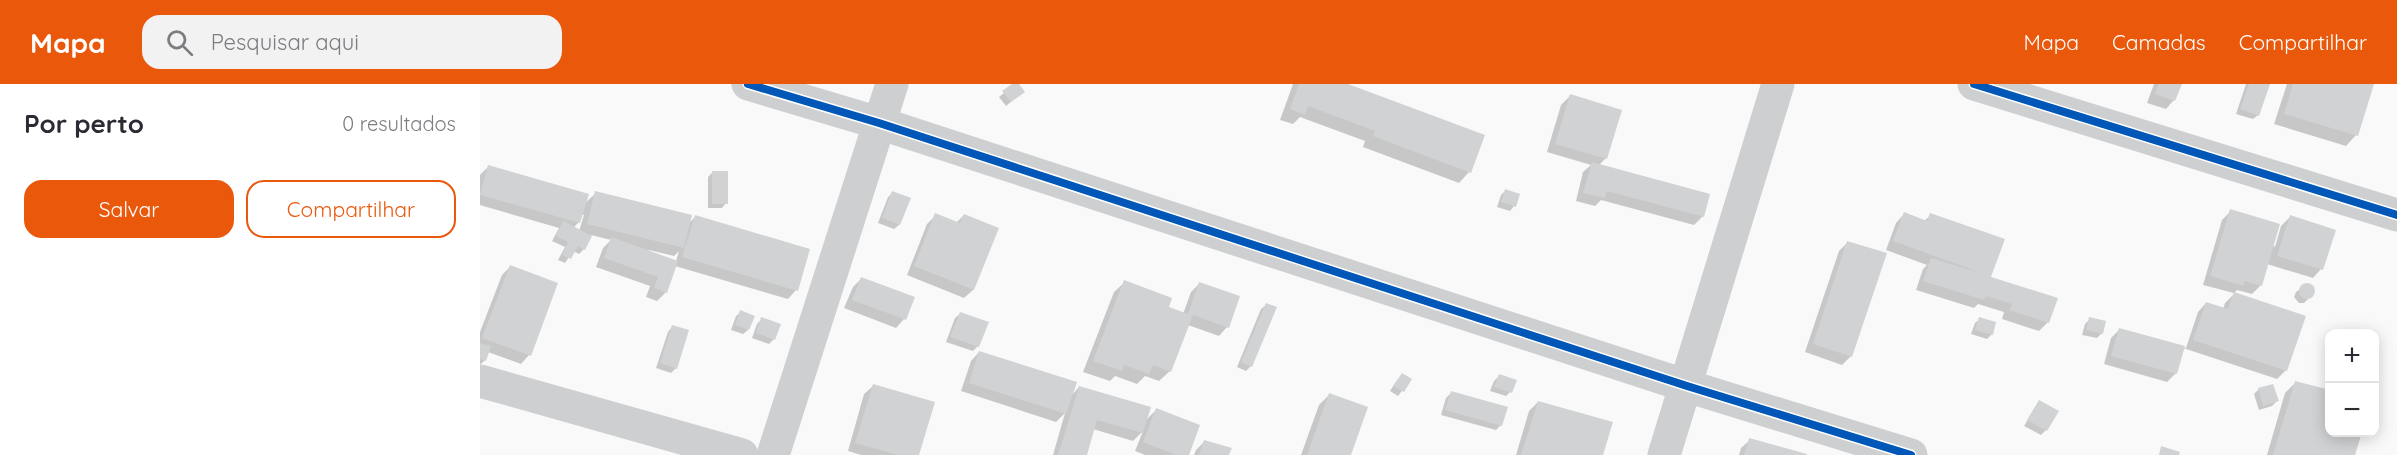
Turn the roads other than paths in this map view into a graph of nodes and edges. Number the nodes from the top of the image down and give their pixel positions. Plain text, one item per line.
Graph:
1 (748, 84) edge
2 (892, 84) edge
3 (1778, 84) edge
4 (1974, 84) edge
5 (879, 123) junction
6 (2397, 215) edge
7 (480, 381) edge
8 (1687, 386) junction
9 (741, 455) edge
10 (773, 455) edge
11 (1664, 455) edge
12 (1911, 455) edge

1 - 5 street
2 - 5 street
3 - 8 street
4 - 6 street
5 - 8 street
5 - 10 street
7 - 9 street
8 - 11 street
8 - 12 street

